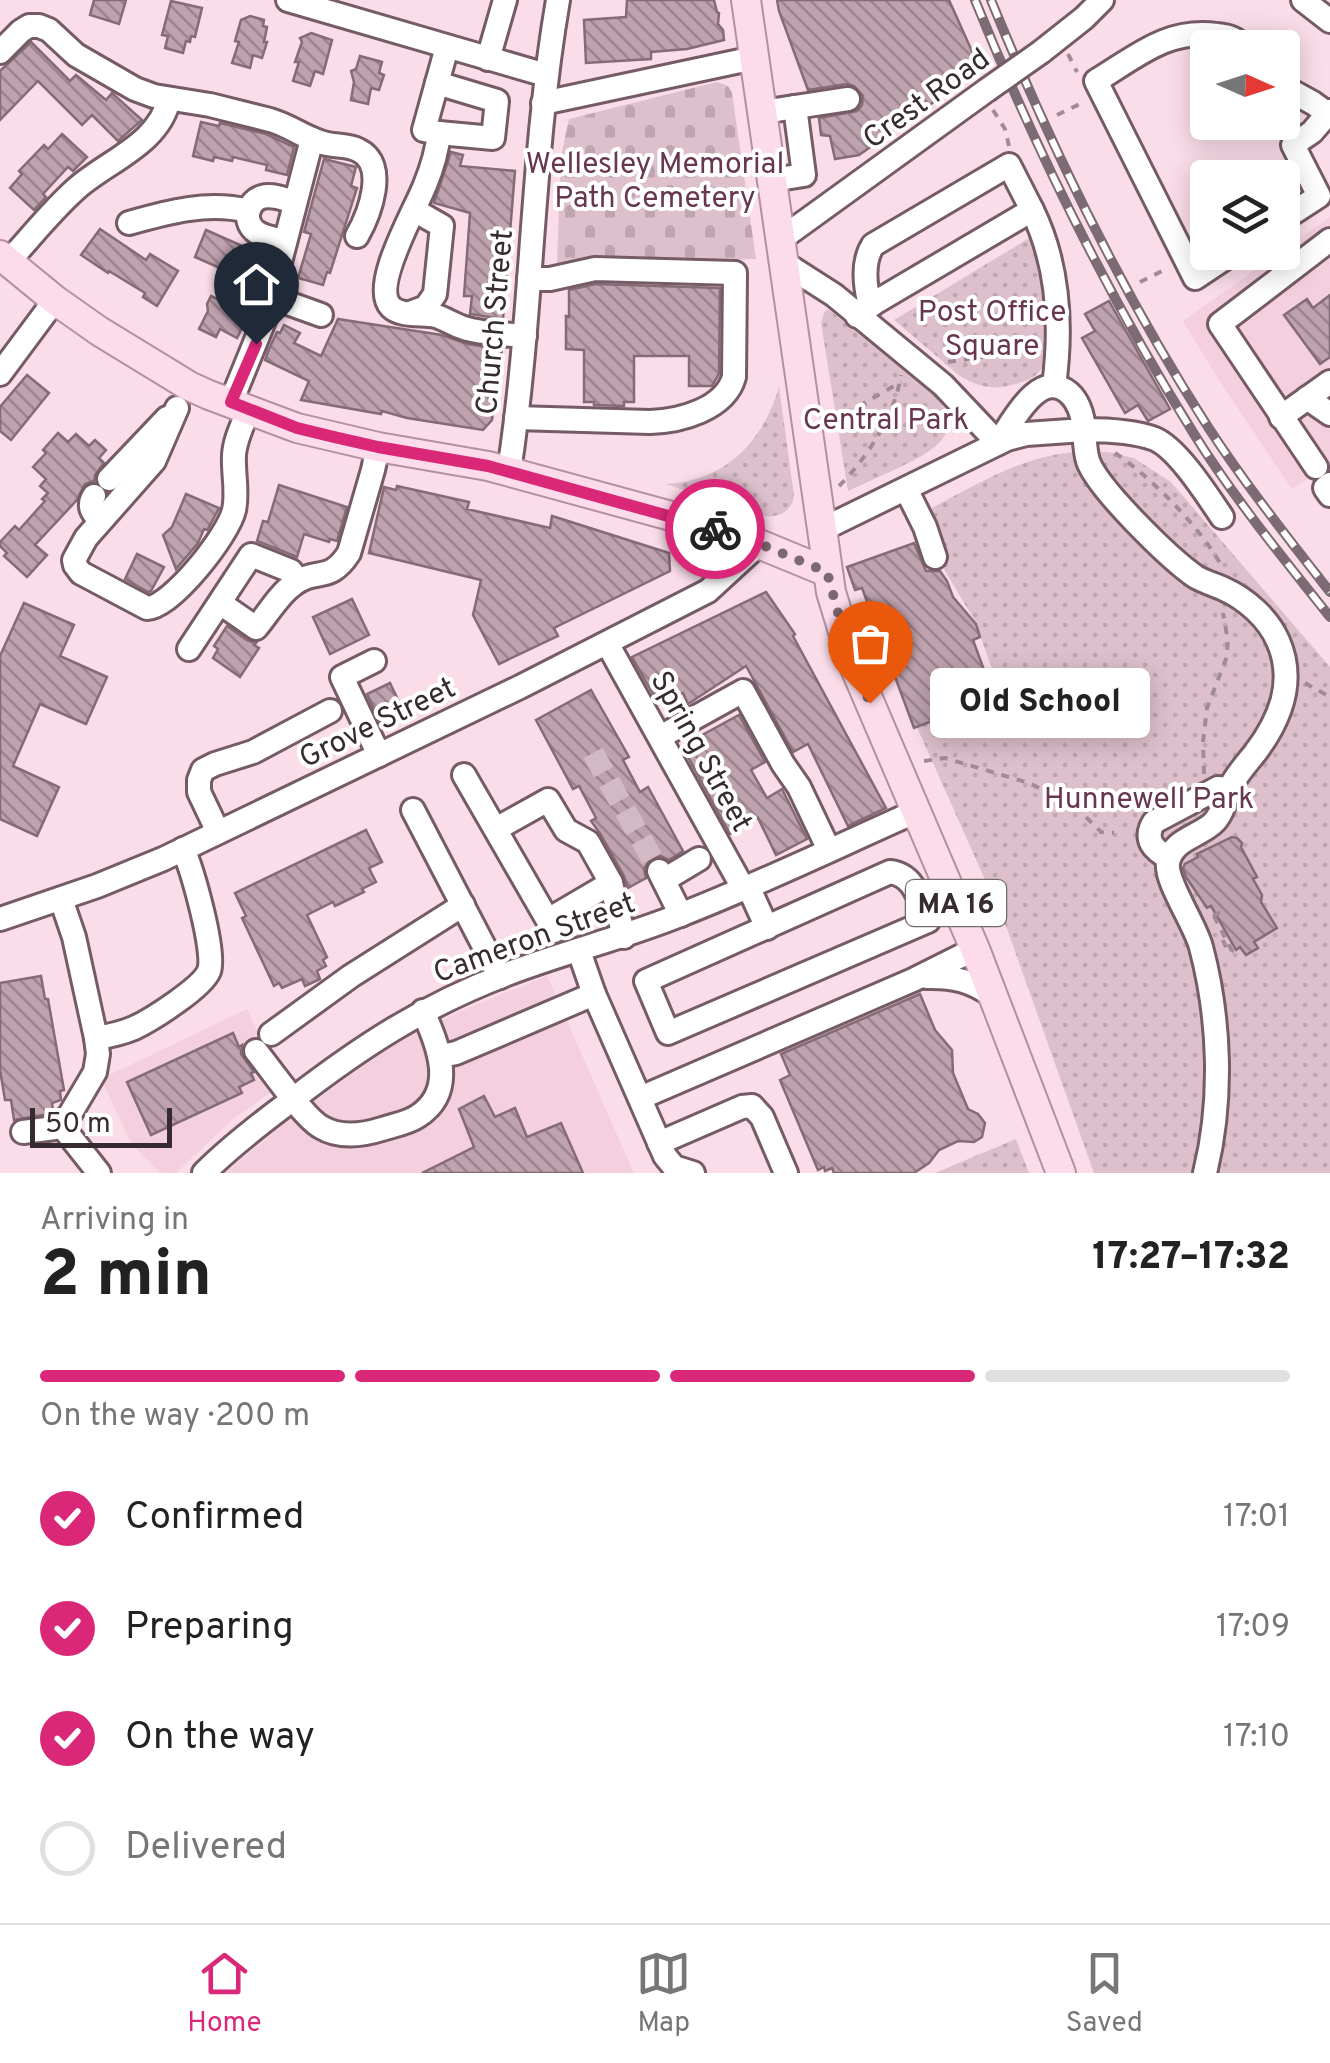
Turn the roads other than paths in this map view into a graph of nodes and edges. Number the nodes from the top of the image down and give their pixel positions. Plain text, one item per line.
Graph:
1 (288, 0) edge
2 (506, 0) edge
3 (558, 0) edge
4 (746, 0) edge
5 (1102, 0) edge
6 (1303, 0) edge
7 (1330, 20) edge
8 (1190, 34) edge
9 (447, 46) junction
10 (0, 52) edge
11 (754, 58) junction
12 (488, 59) junction
13 (547, 68) junction
14 (437, 83) junction
15 (590, 93) junction
16 (1300, 96) edge
17 (169, 98) junction
18 (848, 99) dead end
19 (542, 102) junction
20 (795, 107) junction
21 (762, 112) junction
22 (1329, 113) edge
23 (439, 134) junction
24 (312, 139) junction
25 (1291, 140) edge
26 (1293, 144) junction
27 (772, 180) junction
28 (294, 202) junction
29 (1300, 208) edge
30 (414, 210) junction
31 (1032, 210) junction
32 (248, 211) junction
33 (129, 223) dead end
34 (357, 236) dead end
35 (1330, 240) edge
36 (285, 241) junction
37 (782, 251) junction
38 (4, 258) edge
39 (1190, 268) edge
40 (529, 280) junction
41 (271, 298) junction
42 (55, 300) junction
43 (857, 308) junction
44 (410, 313) junction
45 (322, 315) dead end
46 (525, 336) junction
47 (0, 374) edge
48 (1330, 382) edge
49 (1054, 386) junction
50 (183, 397) junction
51 (1308, 398) junction
52 (240, 406) junction
53 (1330, 414) edge
54 (1282, 416) junction
55 (516, 418) junction
56 (1084, 430) junction
57 (998, 443) junction
58 (378, 447) junction
59 (509, 471) junction
60 (1323, 476) edge
61 (906, 489) junction
62 (1330, 494) edge
63 (1222, 516) dead end
64 (100, 521) junction
65 (821, 530) junction
66 (760, 544) junction
67 (935, 556) dead end
68 (827, 572) junction
69 (298, 581) junction
70 (220, 603) junction
71 (607, 643) junction
72 (190, 649) dead end
73 (374, 661) dead end
74 (330, 711) dead end
75 (660, 737) junction
76 (379, 754) junction
77 (464, 775) dead end
78 (1219, 791) junction
79 (413, 810) dead end
80 (917, 811) junction
81 (496, 829) junction
82 (218, 832) junction
83 (183, 849) junction
84 (829, 850) junction
85 (1170, 858) junction
86 (700, 860) dead end
87 (611, 882) junction
88 (745, 887) junction
89 (61, 898) junction
90 (464, 905) junction
91 (681, 915) junction
92 (0, 919) edge
93 (767, 928) junction
94 (624, 936) junction
95 (579, 950) junction
96 (975, 950) junction
97 (500, 976) junction
98 (913, 980) junction
99 (594, 994) junction
100 (993, 996) junction
101 (423, 1011) junction
102 (96, 1038) junction
103 (440, 1056) junction
104 (294, 1098) junction
105 (640, 1098) junction
106 (61, 1125) junction
107 (23, 1132) dead end
108 (659, 1143) junction
109 (99, 1173) edge
110 (204, 1173) edge
111 (693, 1173) edge
112 (786, 1173) edge
113 (1061, 1173) edge
114 (1205, 1173) edge

1 - 9 street
2 - 12 street
3 - 13 street, Church Street
4 - 11 main road
5 - 37 street, Crest Road, bridge
6 - 7 street
8 - 39 street
9 - 12 street
9 - 14 street
10 - 17 street
11 - 15 street
11 - 21 main road
12 - 13 street
13 - 15 street
13 - 19 street, Church Street
14 - 23 street
14 - 23 street
15 - 19 street
16 - 22 street
17 - 24 street
17 - 38 street
18 - 20 street
19 - 40 street, Church Street
20 - 21 street
20 - 27 street
21 - 27 main road
22 - 26 street
23 - 30 street
24 - 28 street
24 - 34 street
25 - 26 street
26 - 29 street
27 - 37 main road
28 - 32 street
28 - 36 street
30 - 44 street
30 - 44 street
31 - 43 street
31 - 43 street
31 - 49 street
32 - 33 street
32 - 36 street
35 - 54 street
36 - 41 street
37 - 43 street
37 - 65 main road
38 - 42 main road
40 - 46 street, Church Street
40 - 55 street
41 - 45 street
41 - 52 street
42 - 47 street
42 - 50 main road
43 - 57 street
44 - 46 street
46 - 55 street, Church Street
48 - 51 street
49 - 56 street
49 - 57 street
50 - 52 main road
50 - 64 street
50 - 64 street
51 - 53 street
51 - 54 street
52 - 58 main road
52 - 64 street
54 - 60 street
55 - 59 street, Church Street
56 - 57 street
56 - 63 street
56 - 78 street
57 - 61 street
58 - 59 main road
58 - 69 street
59 - 66 main road
60 - 62 street
61 - 65 street
61 - 67 street
65 - 68 main road
66 - 68 main road
66 - 71 street, Grove Street
68 - 80 main road, MA 16
69 - 70 street
69 - 70 street
70 - 72 street
71 - 75 street, Spring Street
71 - 76 street, Grove Street
73 - 76 street
74 - 82 street
75 - 84 street
75 - 88 street, Spring Street
76 - 82 street, Grove Street
77 - 81 street
78 - 85 street
78 - 85 street
79 - 90 street
80 - 84 street, Cameron Street
80 - 96 main road, MA 16
81 - 87 street
81 - 87 street
82 - 83 street, Grove Street
83 - 89 street, Grove Street
83 - 102 street
84 - 88 street, Cameron Street
85 - 114 street
86 - 91 street
87 - 94 street
88 - 91 street, Cameron Street
88 - 93 street, Spring Street
89 - 92 street, Grove Street
89 - 102 street
90 - 97 street
90 - 104 street
91 - 94 street, Cameron Street
93 - 93 street
94 - 95 street, Cameron Street
95 - 97 street, Cameron Street
95 - 99 street
96 - 98 street
96 - 100 main road, MA 16
97 - 101 street, Cameron Street
98 - 100 street
98 - 105 street
99 - 103 street
99 - 105 street
100 - 113 main road, MA 16
101 - 103 street
101 - 104 street, Cameron Street
102 - 106 street
103 - 104 street
104 - 110 street, Cameron Street
105 - 108 street
106 - 107 street
106 - 109 street
108 - 111 street
108 - 112 street

